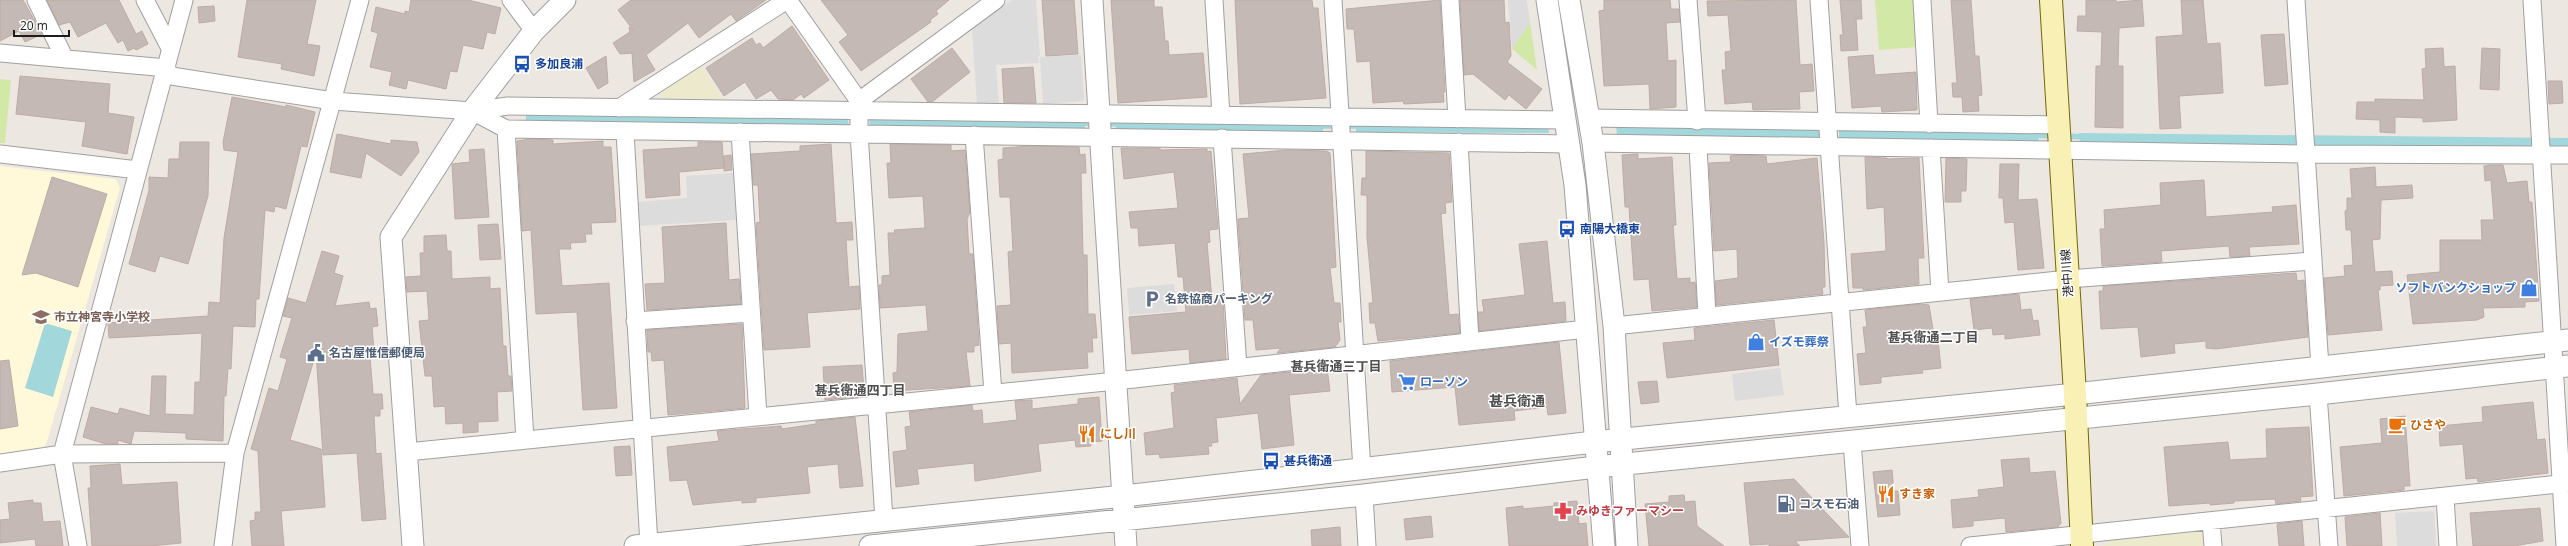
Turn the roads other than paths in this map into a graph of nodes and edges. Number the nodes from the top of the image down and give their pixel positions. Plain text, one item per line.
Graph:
1 (36, 0) edge
2 (145, 0) edge
3 (184, 0) edge
4 (360, 0) edge
5 (510, 0) edge
6 (565, 0) edge
7 (787, 0) edge
8 (996, 0) edge
9 (1092, 0) edge
10 (1214, 0) edge
11 (1333, 0) edge
12 (1450, 0) edge
13 (1547, 0) edge
14 (1569, 0) edge
15 (1688, 0) edge
16 (1820, 0) edge
17 (1922, 0) edge
18 (2051, 0) edge
19 (2296, 0) edge
20 (2532, 0) edge
21 (534, 31) junction
22 (170, 48) junction
23 (0, 54) edge
24 (65, 59) junction
25 (166, 71) junction
26 (333, 101) junction
27 (619, 108) junction
28 (472, 110) junction
29 (1221, 115) junction
30 (1589, 118) junction
31 (859, 119) junction
32 (1341, 119) junction
33 (1457, 119) junction
34 (1566, 120) junction
35 (1697, 121) junction
36 (1929, 124) junction
37 (1100, 126) junction
38 (506, 129) junction
39 (625, 132) junction
40 (740, 132) junction
41 (1830, 134) junction
42 (974, 135) junction
43 (2059, 136) junction
44 (1222, 138) junction
45 (1342, 138) junction
46 (1459, 142) junction
47 (1593, 143) junction
48 (1570, 144) junction
49 (2305, 144) junction
50 (1698, 146) junction
51 (2542, 147) junction
52 (1931, 148) junction
53 (0, 154) edge
54 (2568, 155) edge
55 (138, 170) junction
56 (2312, 261) junction
57 (2068, 279) junction
58 (1940, 292) junction
59 (1842, 302) junction
60 (751, 313) junction
61 (1707, 316) junction
62 (635, 320) junction
63 (1614, 326) junction
64 (1586, 329) junction
65 (1470, 341) junction
66 (2561, 341) edge
67 (1354, 353) junction
68 (1238, 367) junction
69 (2320, 367) junction
70 (2562, 367) edge
71 (1116, 381) junction
72 (993, 393) junction
73 (2075, 394) junction
74 (2318, 394) junction
75 (876, 404) junction
76 (758, 416) junction
77 (1848, 416) junction
78 (2076, 418) junction
79 (642, 428) junction
80 (525, 440) junction
81 (1621, 440) junction
82 (1594, 442) junction
83 (1852, 442) junction
84 (407, 452) junction
85 (235, 453) junction
86 (62, 454) junction
87 (0, 463) edge
88 (1622, 464) junction
89 (1596, 467) junction
90 (1362, 470) junction
91 (2565, 483) edge
92 (1364, 495) junction
93 (1124, 496) junction
94 (2445, 496) junction
95 (2327, 508) junction
96 (884, 520) junction
97 (1125, 521) junction
98 (2211, 521) junction
99 (2082, 540) edge
100 (642, 545) edge
101 (880, 545) edge
102 (78, 546) edge
103 (223, 546) edge
104 (413, 546) edge
105 (1126, 546) edge
106 (1367, 546) edge
107 (1604, 546) edge
108 (1627, 546) edge
109 (1860, 546) edge
110 (1970, 546) edge
111 (2213, 546) edge
112 (2329, 546) edge
113 (2448, 546) edge
114 (2565, 546) edge

1 - 24 street
2 - 22 street
3 - 22 street
4 - 26 street
5 - 21 street
6 - 21 street
7 - 27 street
7 - 31 street
8 - 31 street
9 - 37 street
10 - 29 street
11 - 32 street
12 - 33 street
13 - 34 street
14 - 30 street
15 - 35 street
16 - 41 street
17 - 36 street
18 - 43 main road, 港中川線
19 - 49 street
20 - 51 street
21 - 28 street
22 - 25 street
23 - 24 street
24 - 25 street
25 - 26 street
25 - 55 street
26 - 28 street
26 - 85 street
27 - 28 street
27 - 31 street
28 - 38 street
28 - 84 street
29 - 32 street
29 - 37 street
30 - 35 street
30 - 47 street
31 - 37 street
31 - 40 street
31 - 42 street
31 - 75 street
32 - 33 street
32 - 45 street
33 - 34 street
34 - 48 street
35 - 41 street
36 - 41 street
36 - 43 street
37 - 42 street
37 - 44 street
37 - 71 street
38 - 39 street
38 - 80 street
39 - 40 street
39 - 62 street
40 - 60 street
41 - 50 street
41 - 52 street
41 - 59 street
42 - 72 street
43 - 49 street
43 - 52 street
43 - 57 main road, 港中川線
44 - 45 street
44 - 68 street
45 - 46 street
45 - 67 street
46 - 48 street
46 - 65 street
47 - 50 street
47 - 63 street
48 - 64 street
49 - 51 street
49 - 56 street
50 - 61 street
51 - 54 street
51 - 66 street
52 - 58 street
53 - 55 street
55 - 86 street
56 - 57 street
56 - 69 street
57 - 58 street
57 - 73 main road, 港中川線
58 - 59 street
59 - 61 street
59 - 77 street
60 - 62 street
60 - 76 street
61 - 63 street
62 - 79 street
63 - 81 street
64 - 65 street
64 - 82 street
65 - 67 street
66 - 69 street
66 - 70 street
67 - 68 street
67 - 90 street
68 - 71 street
69 - 73 street
70 - 74 street
70 - 91 street
71 - 72 street
71 - 93 street
72 - 75 street
73 - 77 street
73 - 78 main road, 港中川線
74 - 78 street
74 - 95 street
75 - 76 street
75 - 96 street
76 - 79 street
77 - 81 street
78 - 83 street
78 - 99 main road, 港中川線
79 - 80 street
79 - 100 street
80 - 84 street
81 - 82 street
81 - 88 street
82 - 89 street
82 - 90 street
83 - 88 street
83 - 109 street
84 - 104 street
85 - 86 street
85 - 103 street
86 - 87 street
86 - 102 street
88 - 89 street
88 - 108 street
89 - 92 street
89 - 107 street
90 - 93 street
91 - 94 street
91 - 114 street
92 - 97 street
92 - 106 street
93 - 96 street
93 - 97 street
94 - 95 street
94 - 113 street
95 - 98 street
95 - 112 street
96 - 100 street
97 - 101 street
97 - 105 street
98 - 99 street
98 - 111 street
99 - 110 street

